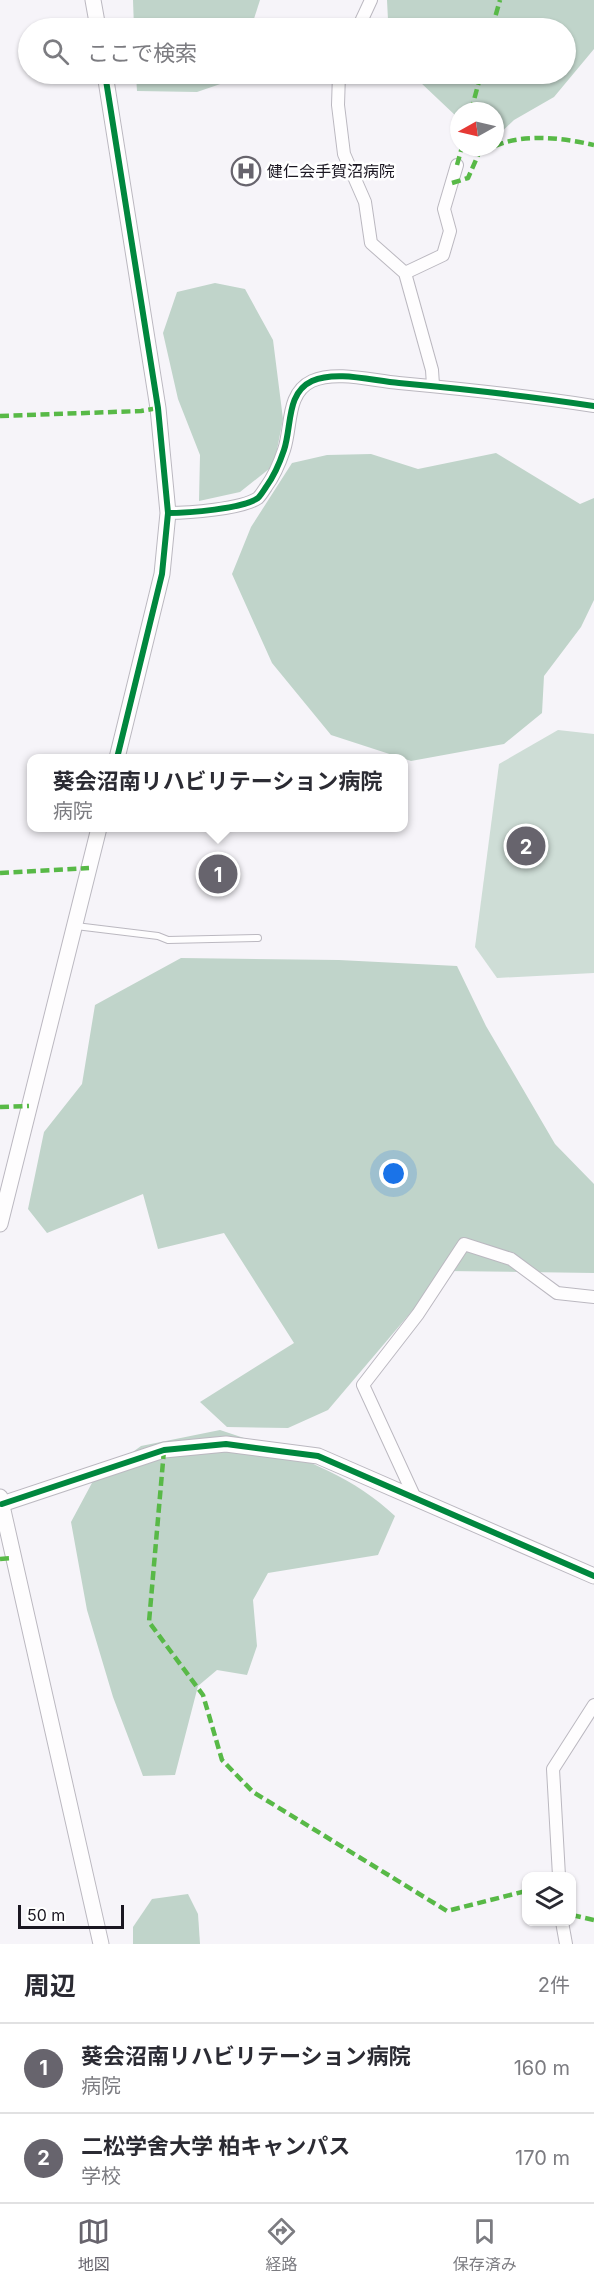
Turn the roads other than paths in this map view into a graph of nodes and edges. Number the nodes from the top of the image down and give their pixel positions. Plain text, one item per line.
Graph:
1 (93, 0) edge
2 (371, 0) edge
3 (96, 18) edge
4 (363, 18) edge
5 (107, 84) edge
6 (339, 84) edge
7 (457, 165) dead end
8 (405, 273) junction
9 (432, 385) junction
10 (594, 406) edge
11 (168, 513) junction
12 (118, 754) edge
13 (98, 832) edge
14 (76, 926) junction
15 (258, 938) dead end
16 (0, 1224) edge
17 (594, 1297) edge
18 (415, 1498) junction
19 (1, 1501) edge
20 (594, 1576) edge
21 (594, 1705) edge
22 (559, 1872) edge
23 (563, 1926) edge
24 (101, 1944) edge
25 (566, 1944) edge

1 - 3 street
2 - 4 street
5 - 11 street
6 - 8 street
7 - 8 street
8 - 9 street
9 - 10 street
9 - 11 street
11 - 12 street
13 - 14 street
14 - 15 lane
14 - 16 street
17 - 18 street
18 - 19 street
18 - 20 street
19 - 24 street
21 - 22 street
23 - 25 street

